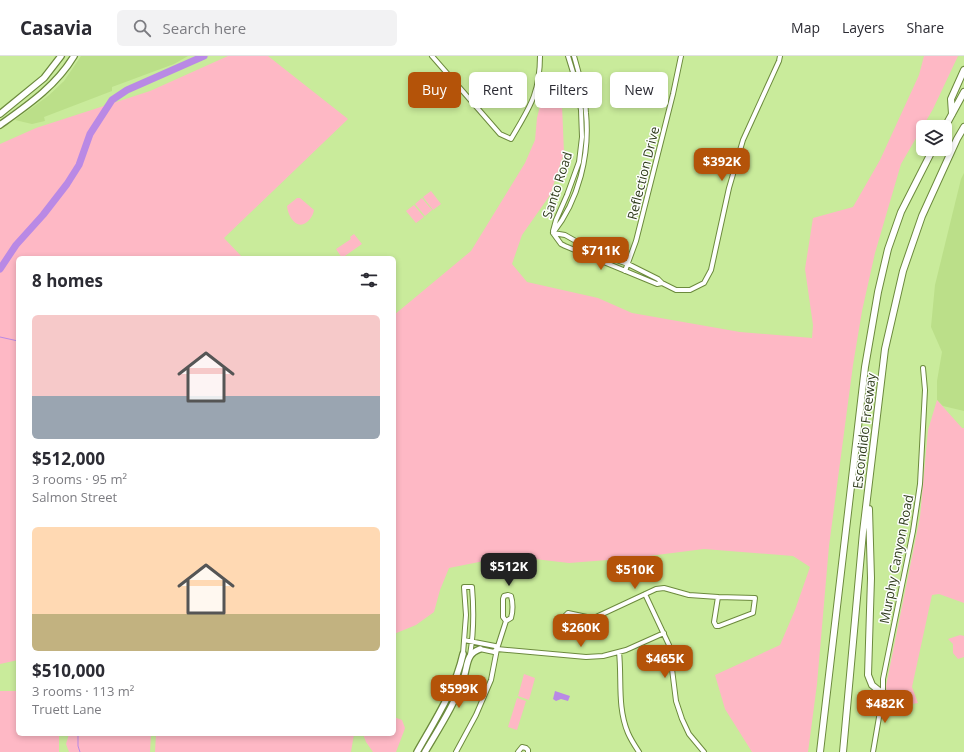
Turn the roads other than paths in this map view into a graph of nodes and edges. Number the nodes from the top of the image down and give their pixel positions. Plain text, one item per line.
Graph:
1 (61, 56) edge
2 (74, 56) edge
3 (432, 56) edge
4 (540, 56) edge
5 (568, 56) edge
6 (574, 56) edge
7 (681, 56) edge
8 (780, 58) edge
9 (964, 70) edge
10 (964, 92) edge
11 (0, 114) edge
12 (952, 114) junction
13 (949, 120) edge
14 (0, 125) edge
15 (964, 127) edge
16 (929, 156) edge
17 (553, 233) junction
18 (628, 264) junction
19 (625, 271) junction
20 (662, 283) junction
21 (924, 368) dead end
22 (869, 488) junction
23 (645, 594) junction
24 (718, 597) junction
25 (563, 618) dead end
26 (506, 621) junction
27 (664, 633) junction
28 (464, 640) junction
29 (472, 642) junction
30 (480, 649) joint
31 (497, 649) junction
32 (619, 652) junction
33 (463, 654) joint
34 (470, 655) junction
35 (883, 694) junction
36 (417, 752) edge
37 (425, 752) edge
38 (456, 752) edge
39 (518, 752) edge
40 (528, 752) edge
41 (639, 752) edge
42 (704, 752) edge
43 (820, 752) edge
44 (843, 752) edge
45 (873, 752) edge

1 - 11 main road
2 - 14 main road
3 - 4 street
5 - 17 street, Santo Road
6 - 17 street, Santo Road
7 - 18 street, Reflection Drive
8 - 20 street
9 - 12 highway
10 - 12 highway
12 - 13 highway
15 - 22 highway, Escondido Freeway
16 - 43 highway, Escondido Freeway
17 - 18 street
17 - 19 street
18 - 19 street, Reflection Drive
18 - 20 street
19 - 20 street
21 - 35 street, Murphy Canyon Road
22 - 35 highway
22 - 44 highway, Escondido Freeway
23 - 24 street
23 - 25 street
23 - 27 street
24 - 24 street
26 - 26 street
26 - 31 street
27 - 32 street
27 - 42 street
28 - 29 street
28 - 29 street
28 - 33 street
29 - 31 street
29 - 34 street
30 - 31 street
30 - 34 main road
31 - 32 street
31 - 38 street
32 - 41 street
33 - 36 main road
34 - 37 main road
35 - 45 street, Murphy Canyon Road
39 - 40 street

